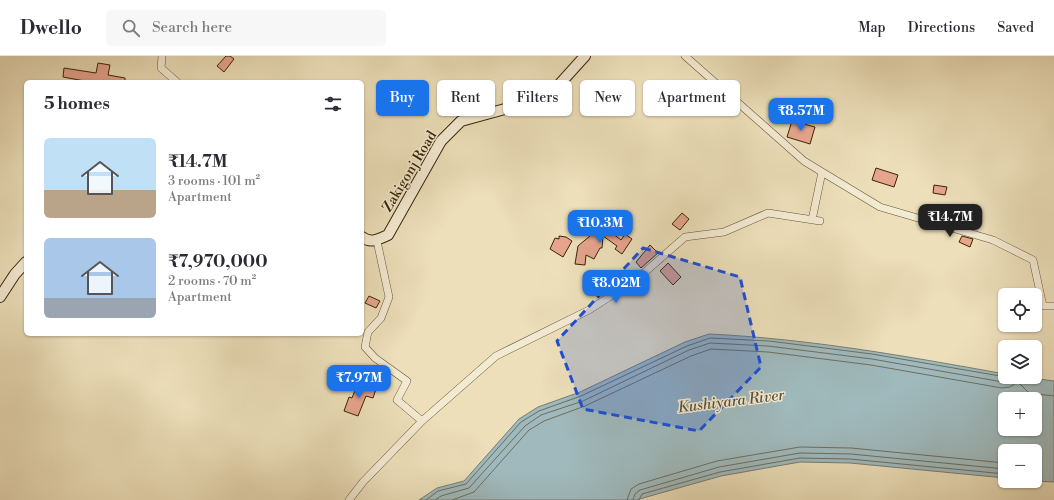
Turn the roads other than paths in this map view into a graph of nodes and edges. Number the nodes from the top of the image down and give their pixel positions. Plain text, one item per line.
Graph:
1 (162, 56) edge
2 (585, 56) edge
3 (685, 56) edge
4 (175, 80) edge
5 (822, 172) junction
6 (812, 220) junction
7 (820, 221) dead end
8 (364, 239) edge
9 (376, 241) junction
10 (24, 264) edge
11 (0, 297) edge
12 (1054, 306) edge
13 (422, 421) junction
14 (349, 500) edge

1 - 4 street
2 - 9 main road, Zakigonj Road
3 - 5 street
5 - 6 street
5 - 12 street
6 - 7 street
6 - 13 street
8 - 9 main road
9 - 13 street
10 - 11 main road
13 - 14 street

